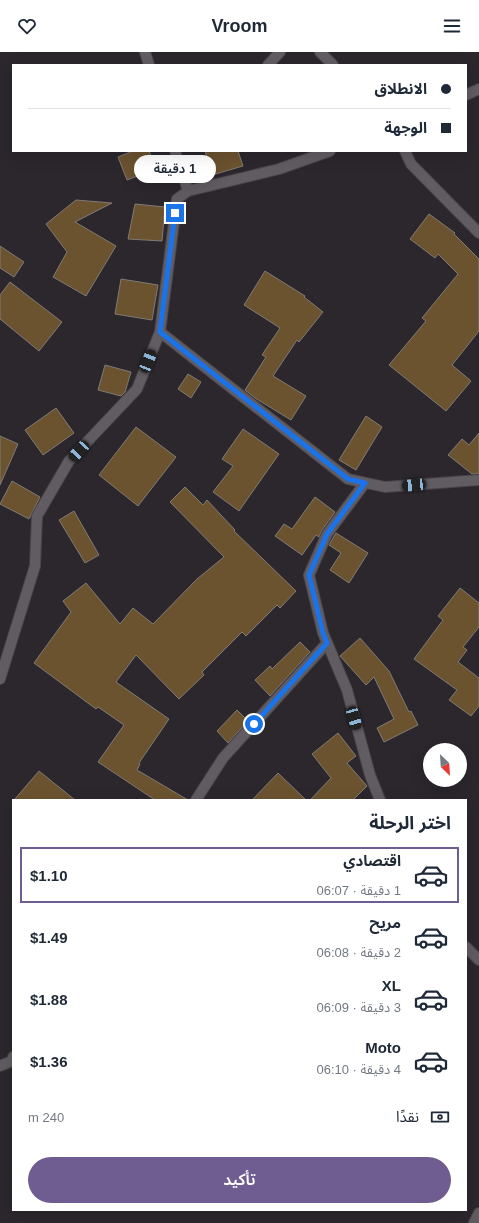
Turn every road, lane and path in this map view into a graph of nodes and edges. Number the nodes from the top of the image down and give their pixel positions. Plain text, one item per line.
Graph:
1 (145, 52) edge
2 (280, 52) edge
3 (320, 52) edge
4 (149, 64) edge
5 (269, 64) edge
6 (332, 64) edge
7 (479, 89) edge
8 (467, 95) edge
9 (175, 152) edge
10 (327, 152) edge
11 (405, 152) edge
12 (188, 190) junction
13 (479, 232) edge
14 (160, 332) junction
15 (479, 480) edge
16 (365, 483) junction
17 (327, 643) junction
18 (0, 679) edge
19 (197, 799) edge
20 (380, 799) edge
21 (467, 948) edge
22 (479, 960) edge
23 (12, 1060) edge
24 (0, 1066) edge
25 (479, 1212) edge
26 (474, 1223) edge

1 - 4 street
2 - 5 street
3 - 6 street
7 - 8 street
9 - 12 street
10 - 12 street
11 - 13 street
12 - 14 street
14 - 16 street
14 - 18 street
15 - 16 street
16 - 17 street
17 - 19 street
17 - 20 street
21 - 22 street
23 - 24 street
25 - 26 street

